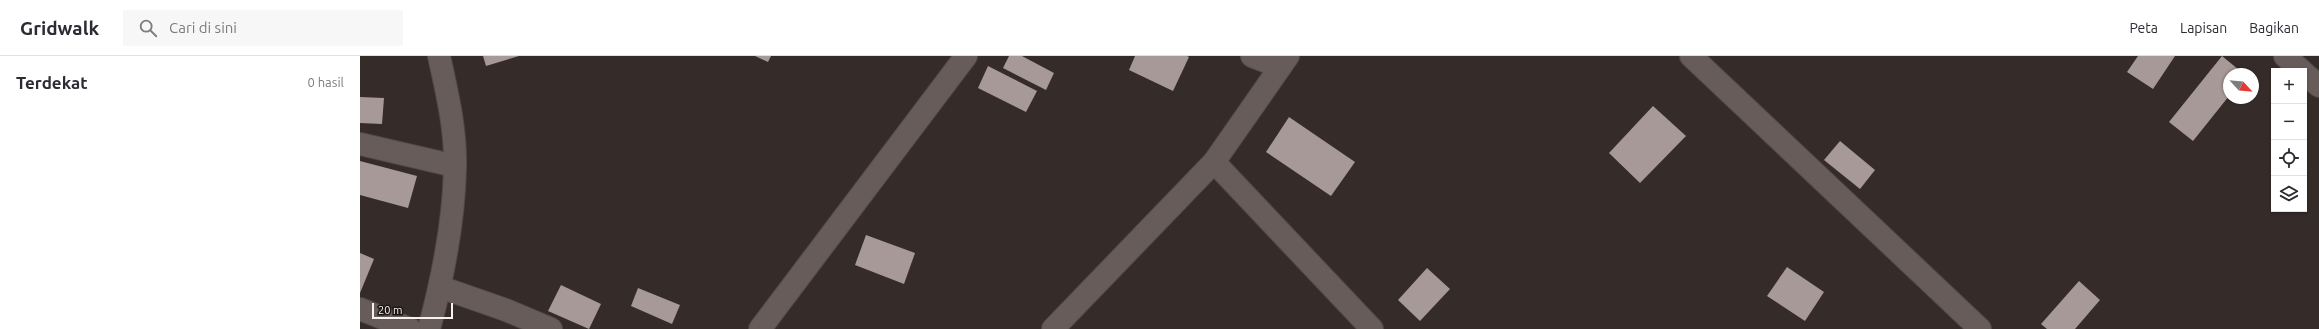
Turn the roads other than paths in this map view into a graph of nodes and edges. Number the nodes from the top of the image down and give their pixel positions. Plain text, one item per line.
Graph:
1 (438, 56) edge
2 (966, 56) edge
3 (1252, 56) edge
4 (1691, 56) edge
5 (2285, 56) edge
6 (1284, 62) edge
7 (2298, 68) edge
8 (2307, 76) edge
9 (2319, 86) edge
10 (360, 144) edge
11 (1214, 162) junction
12 (455, 166) junction
13 (440, 287) junction
14 (360, 309) edge
15 (410, 329) edge
16 (429, 329) edge
17 (551, 329) edge
18 (760, 329) edge
19 (1053, 329) edge
20 (1372, 329) edge
21 (1980, 329) edge

1 - 12 street
2 - 18 street
3 - 6 street
4 - 21 street
5 - 7 street
6 - 11 street
8 - 9 street
10 - 12 street
11 - 19 street
11 - 20 street
12 - 13 street
13 - 16 street
13 - 17 street
14 - 15 street

